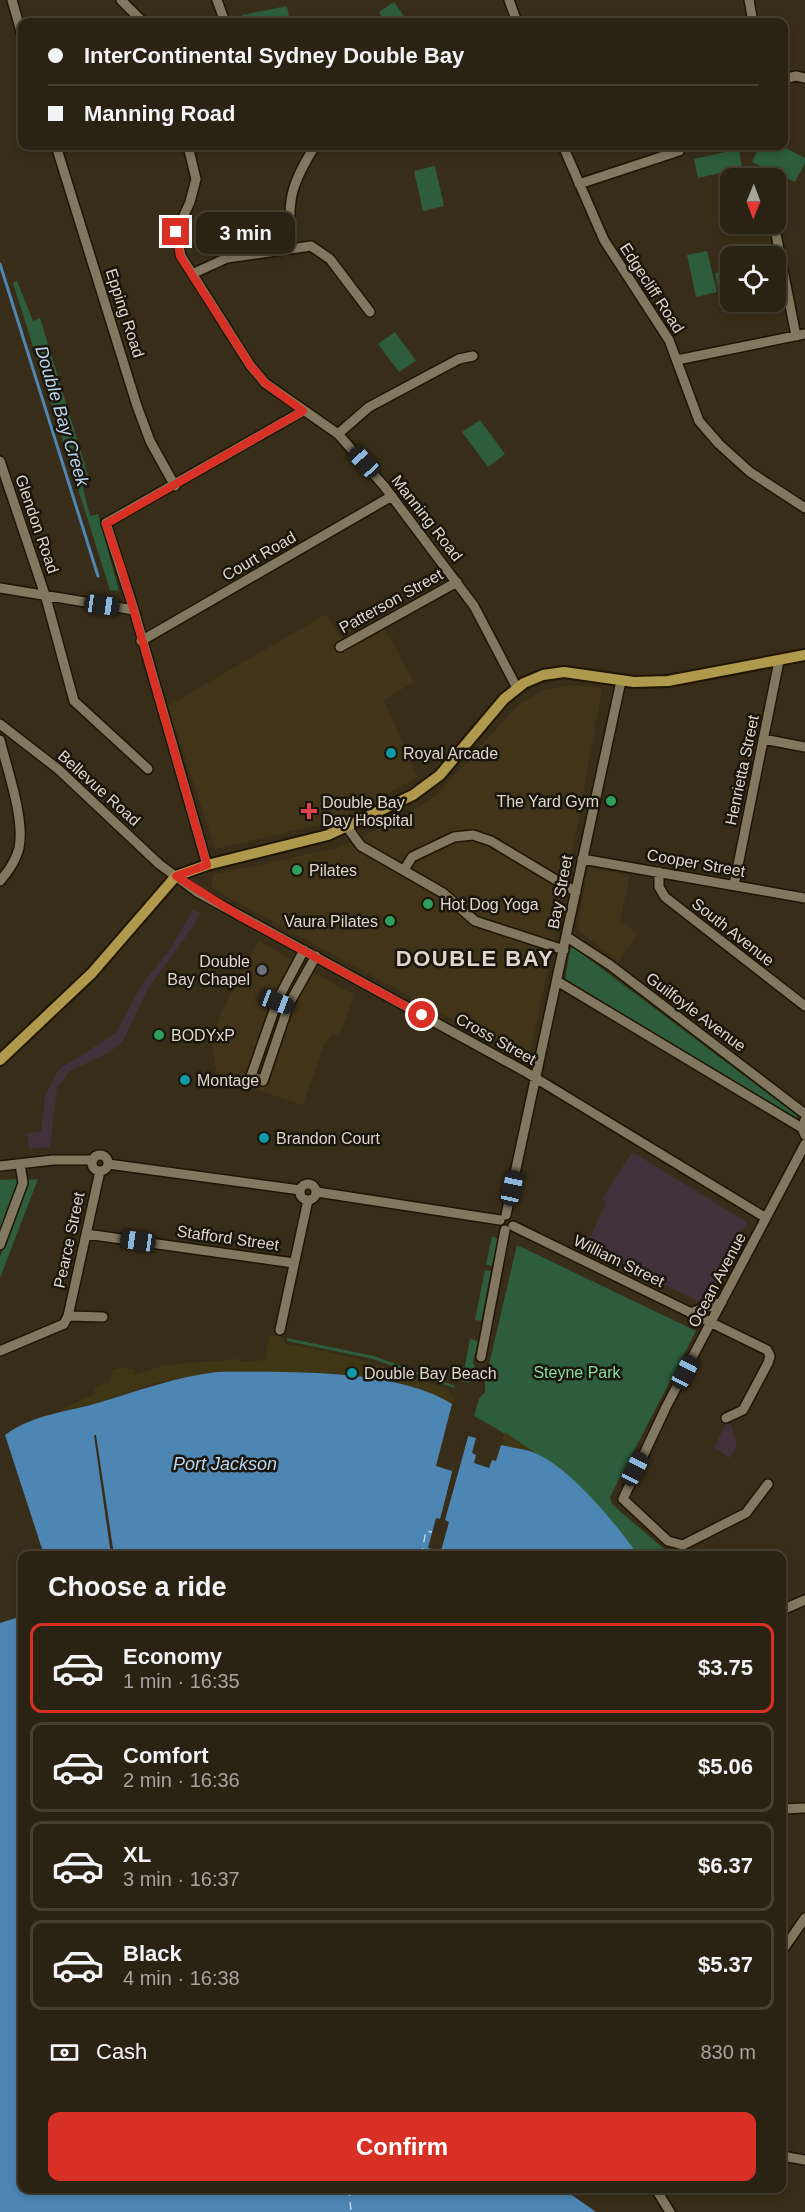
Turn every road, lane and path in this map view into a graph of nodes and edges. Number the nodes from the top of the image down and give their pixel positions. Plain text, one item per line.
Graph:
1 (12, 0) edge
2 (121, 0) edge
3 (217, 0) edge
4 (509, 0) edge
5 (749, 0) edge
6 (139, 18) edge
7 (224, 18) edge
8 (516, 18) edge
9 (752, 18) edge
10 (18, 21) edge
11 (788, 78) edge
12 (805, 78) edge
13 (57, 150) edge
14 (189, 150) edge
15 (313, 150) edge
16 (565, 150) edge
17 (679, 150) edge
18 (579, 183) junction
19 (776, 234) edge
20 (291, 248) junction
21 (192, 274) junction
22 (370, 312) dead end
23 (801, 335) edge
24 (473, 356) dead end
25 (677, 360) junction
26 (303, 411) junction
27 (338, 434) junction
28 (0, 461) edge
29 (175, 486) junction
30 (392, 496) junction
31 (805, 508) edge
32 (457, 582) junction
33 (0, 588) edge
34 (46, 598) junction
35 (134, 610) junction
36 (141, 641) junction
37 (340, 647) dead end
38 (805, 655) edge
39 (779, 662) junction
40 (621, 681) junction
41 (517, 688) junction
42 (0, 724) edge
43 (764, 739) junction
44 (0, 740) edge
45 (805, 747) edge
46 (148, 769) dead end
47 (347, 827) junction
48 (582, 859) junction
49 (207, 865) junction
50 (404, 870) junction
51 (659, 872) junction
52 (176, 876) junction
53 (0, 881) edge
54 (734, 885) junction
55 (576, 892) junction
56 (805, 898) edge
57 (567, 937) junction
58 (304, 950) junction
59 (564, 950) junction
60 (316, 956) junction
61 (557, 981) junction
62 (277, 1002) junction
63 (288, 1006) junction
64 (805, 1006) edge
65 (259, 1053) junction
66 (271, 1058) junction
67 (0, 1060) edge
68 (536, 1078) junction
69 (805, 1114) edge
70 (804, 1128) edge
71 (805, 1144) edge
72 (93, 1160) junction
73 (108, 1164) junction
74 (16, 1165) junction
75 (0, 1167) edge
76 (99, 1171) junction
77 (300, 1190) junction
78 (317, 1192) junction
79 (308, 1200) junction
80 (503, 1217) junction
81 (766, 1218) junction
82 (509, 1228) junction
83 (86, 1234) junction
84 (0, 1245) edge
85 (294, 1263) junction
86 (722, 1302) junction
87 (690, 1313) junction
88 (68, 1316) junction
89 (103, 1317) dead end
90 (711, 1323) junction
91 (280, 1330) dead end
92 (0, 1352) edge
93 (481, 1357) dead end
94 (726, 1418) dead end
95 (768, 1484) dead end
96 (805, 1600) edge
97 (786, 1609) edge
98 (786, 1809) edge
99 (805, 1809) edge
100 (805, 1918) edge
101 (786, 1946) edge
102 (786, 2157) edge
103 (805, 2160) edge
104 (658, 2193) edge
105 (670, 2212) edge

1 - 10 street
2 - 6 street
3 - 7 street
4 - 8 street
5 - 9 street
11 - 12 street
13 - 29 street, Epping Road
14 - 21 street, Manning Road
15 - 20 street
16 - 18 street, Edgecliff Road
17 - 18 street
18 - 25 street, Edgecliff Road
19 - 23 street
20 - 21 street
20 - 22 street
21 - 26 street, Manning Road
23 - 25 street
24 - 27 street
25 - 31 street, Edgecliff Road
26 - 27 street, Manning Road
26 - 29 street
27 - 30 street, Manning Road
28 - 34 street, Glendon Road
29 - 35 street
30 - 32 street, Manning Road
30 - 36 street, Court Road
32 - 37 street, Patterson Street
32 - 41 street, Manning Road
33 - 34 street
34 - 35 street
34 - 46 street, Glendon Road
35 - 36 street
36 - 49 street
38 - 39 main road
39 - 40 main road
39 - 43 street, Henrietta Street
40 - 41 main road
40 - 48 street, Bay Street
41 - 47 main road
42 - 52 street, Bellevue Road
43 - 45 street
43 - 54 street, Henrietta Street
44 - 53 street
47 - 49 main road
47 - 50 street
48 - 51 street, Cooper Street
48 - 55 street, Bay Street
49 - 52 main road
50 - 55 street
50 - 59 street
51 - 54 street, Cooper Street
51 - 64 street, South Avenue
52 - 58 street, Cross Street
52 - 67 main road
54 - 56 street, Cooper Street
55 - 57 street, Bay Street
57 - 59 street, Bay Street
57 - 69 street, Guilfoyle Avenue
58 - 60 street, Cross Street
58 - 62 street
59 - 61 street, Bay Street
60 - 63 street
60 - 68 street, Cross Street
61 - 68 street, Bay Street
61 - 70 street
62 - 63 street
62 - 65 street
63 - 66 street
65 - 66 street
65 - 66 street
68 - 80 street, Bay Street
68 - 81 street, Cross Street
71 - 81 street, Ocean Avenue
72 - 73 street
72 - 74 street
72 - 76 street
73 - 76 street
73 - 77 street
74 - 75 street
74 - 84 street
76 - 83 street, Pearce Street
77 - 78 street
77 - 79 street
78 - 79 street
78 - 80 street
79 - 85 street
80 - 82 street
81 - 86 street, Ocean Avenue
82 - 87 street, William Street
82 - 93 street
83 - 85 street, Stafford Street
83 - 88 street, Pearce Street
85 - 91 street
86 - 87 street
86 - 90 street, Ocean Avenue
87 - 90 street, William Street
88 - 89 street
88 - 92 street
90 - 94 street, William Street
90 - 95 street, Ocean Avenue
96 - 97 street
98 - 99 street
100 - 101 street
102 - 103 street
104 - 105 street

